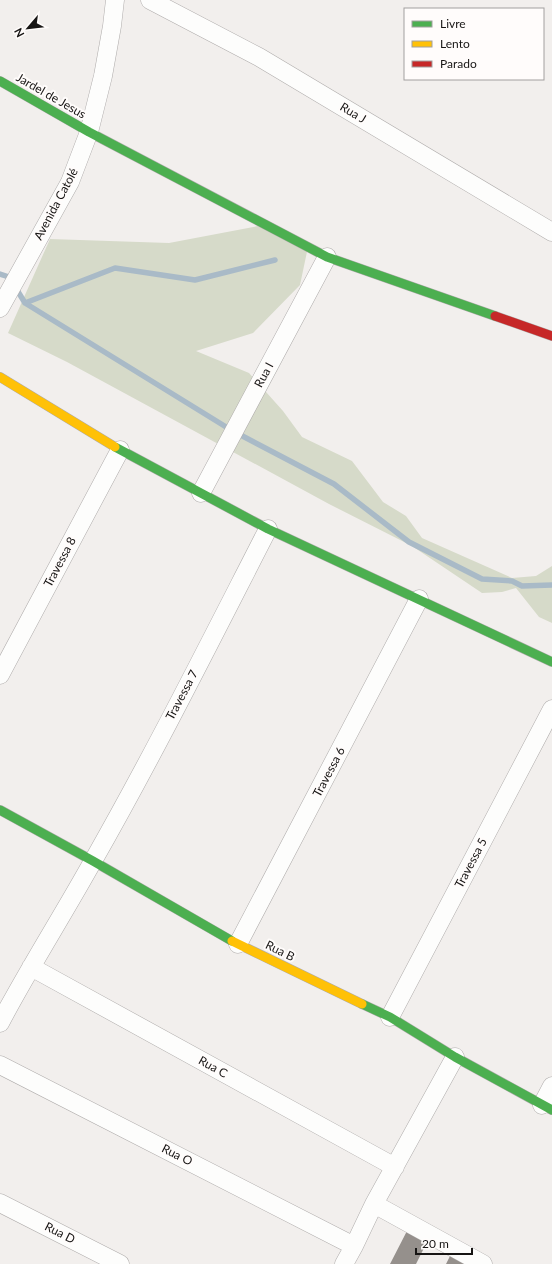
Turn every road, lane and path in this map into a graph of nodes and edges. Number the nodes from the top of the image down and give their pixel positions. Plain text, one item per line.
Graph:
1 (114, 0) edge
2 (150, 0) edge
3 (0, 81) edge
4 (89, 132) junction
5 (552, 232) edge
6 (327, 257) junction
7 (0, 308) edge
8 (552, 336) edge
9 (0, 377) edge
10 (120, 450) junction
11 (201, 493) junction
12 (268, 529) junction
13 (419, 599) junction
14 (552, 662) edge
15 (0, 675) edge
16 (552, 709) edge
17 (0, 810) edge
18 (93, 861) junction
19 (238, 944) junction
20 (31, 967) junction
21 (4, 1004) edge
22 (390, 1017) junction
23 (0, 1023) edge
24 (455, 1057) junction
25 (0, 1065) edge
26 (552, 1086) edge
27 (547, 1107) edge
28 (395, 1167) junction
29 (0, 1203) edge
30 (374, 1204) junction
31 (354, 1246) junction
32 (120, 1264) edge
33 (344, 1264) edge
34 (483, 1264) edge

1 - 4 street, Avenida Catolé
2 - 5 street, Rua J
3 - 4 street, Jardel de Jesus
4 - 6 street, Jardel de Jesus
4 - 7 street, Avenida Catolé
6 - 8 street, Jardel de Jesus
6 - 11 street, Rua I
9 - 10 street
10 - 11 street
10 - 15 street, Travessa 8
11 - 12 street
12 - 13 street
12 - 18 street, Travessa 7
13 - 14 street
13 - 19 street, Travessa 6
16 - 22 street, Travessa 5
17 - 18 street, Rua B
18 - 19 street, Rua B
18 - 20 street, Travessa 7
19 - 22 street, Rua B
20 - 21 street, Travessa 7
20 - 28 street, Rua C
21 - 23 street, Travessa 7
22 - 24 street, Rua B
24 - 27 street, Rua B
24 - 28 street
25 - 31 street, Rua O
26 - 27 street
28 - 30 street
29 - 32 street, Rua D
30 - 31 street
30 - 34 street
31 - 33 street

